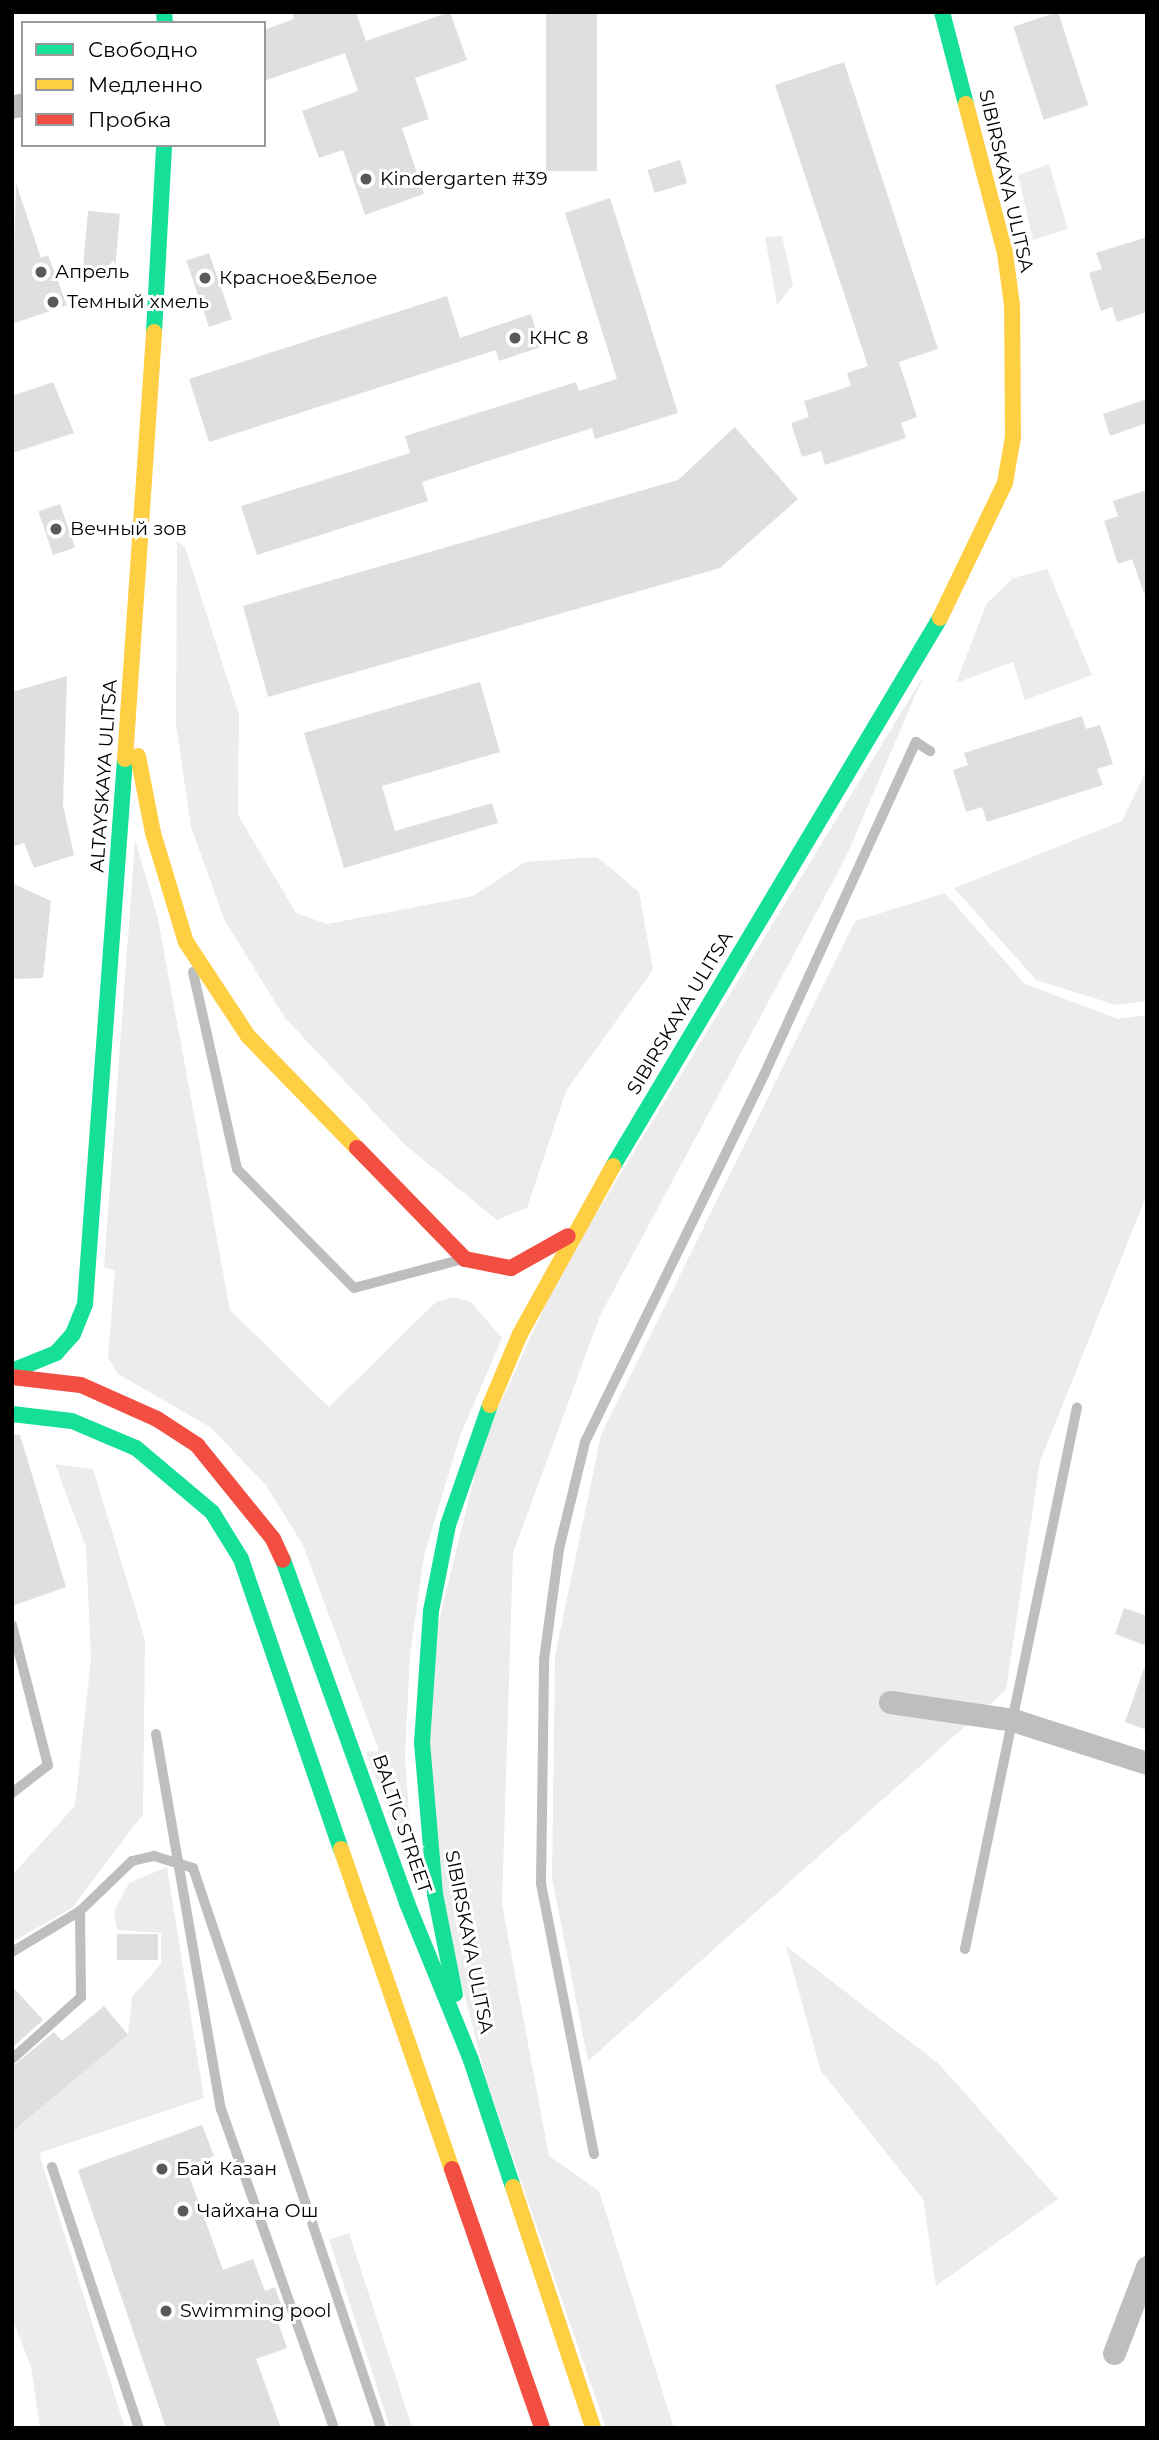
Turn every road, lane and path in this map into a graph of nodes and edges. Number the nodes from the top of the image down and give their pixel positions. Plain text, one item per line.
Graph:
1 (942, 12) edge
2 (164, 147) edge
3 (130, 705) junction
4 (930, 751) dead end
5 (186, 942) junction
6 (573, 1230) junction
7 (465, 1259) junction
8 (12, 1370) edge
9 (12, 1377) edge
10 (1077, 1407) dead end
11 (12, 1414) edge
12 (12, 1625) edge
13 (890, 1702) dead end
14 (1013, 1720) junction
15 (156, 1734) dead end
16 (1147, 1763) edge
17 (12, 1793) edge
18 (176, 1861) junction
19 (80, 1911) junction
20 (965, 1949) dead end
21 (12, 1952) edge
22 (12, 2059) edge
23 (471, 2060) junction
24 (594, 2154) dead end
25 (52, 2166) dead end
26 (1147, 2267) edge
27 (1114, 2353) dead end
28 (139, 2428) edge
29 (334, 2428) edge
30 (381, 2428) edge
31 (542, 2428) edge
32 (593, 2428) edge

1 - 6 main road, SIBIRSKAYA ULITSA
2 - 3 main road, ALTAYSKAYA ULITSA
3 - 5 main road
3 - 8 main road, ALTAYSKAYA ULITSA
4 - 24 lane
5 - 7 main road
5 - 7 lane
6 - 7 main road
6 - 23 main road, SIBIRSKAYA ULITSA
9 - 23 main road, BALTIC STREET
10 - 14 lane
11 - 31 main road
12 - 17 lane
13 - 14 street
14 - 16 street
14 - 20 lane
15 - 18 lane
18 - 19 lane
18 - 29 lane
18 - 30 lane
19 - 21 lane
19 - 22 lane
23 - 32 main road, BALTIC STREET
25 - 28 lane
26 - 27 street

